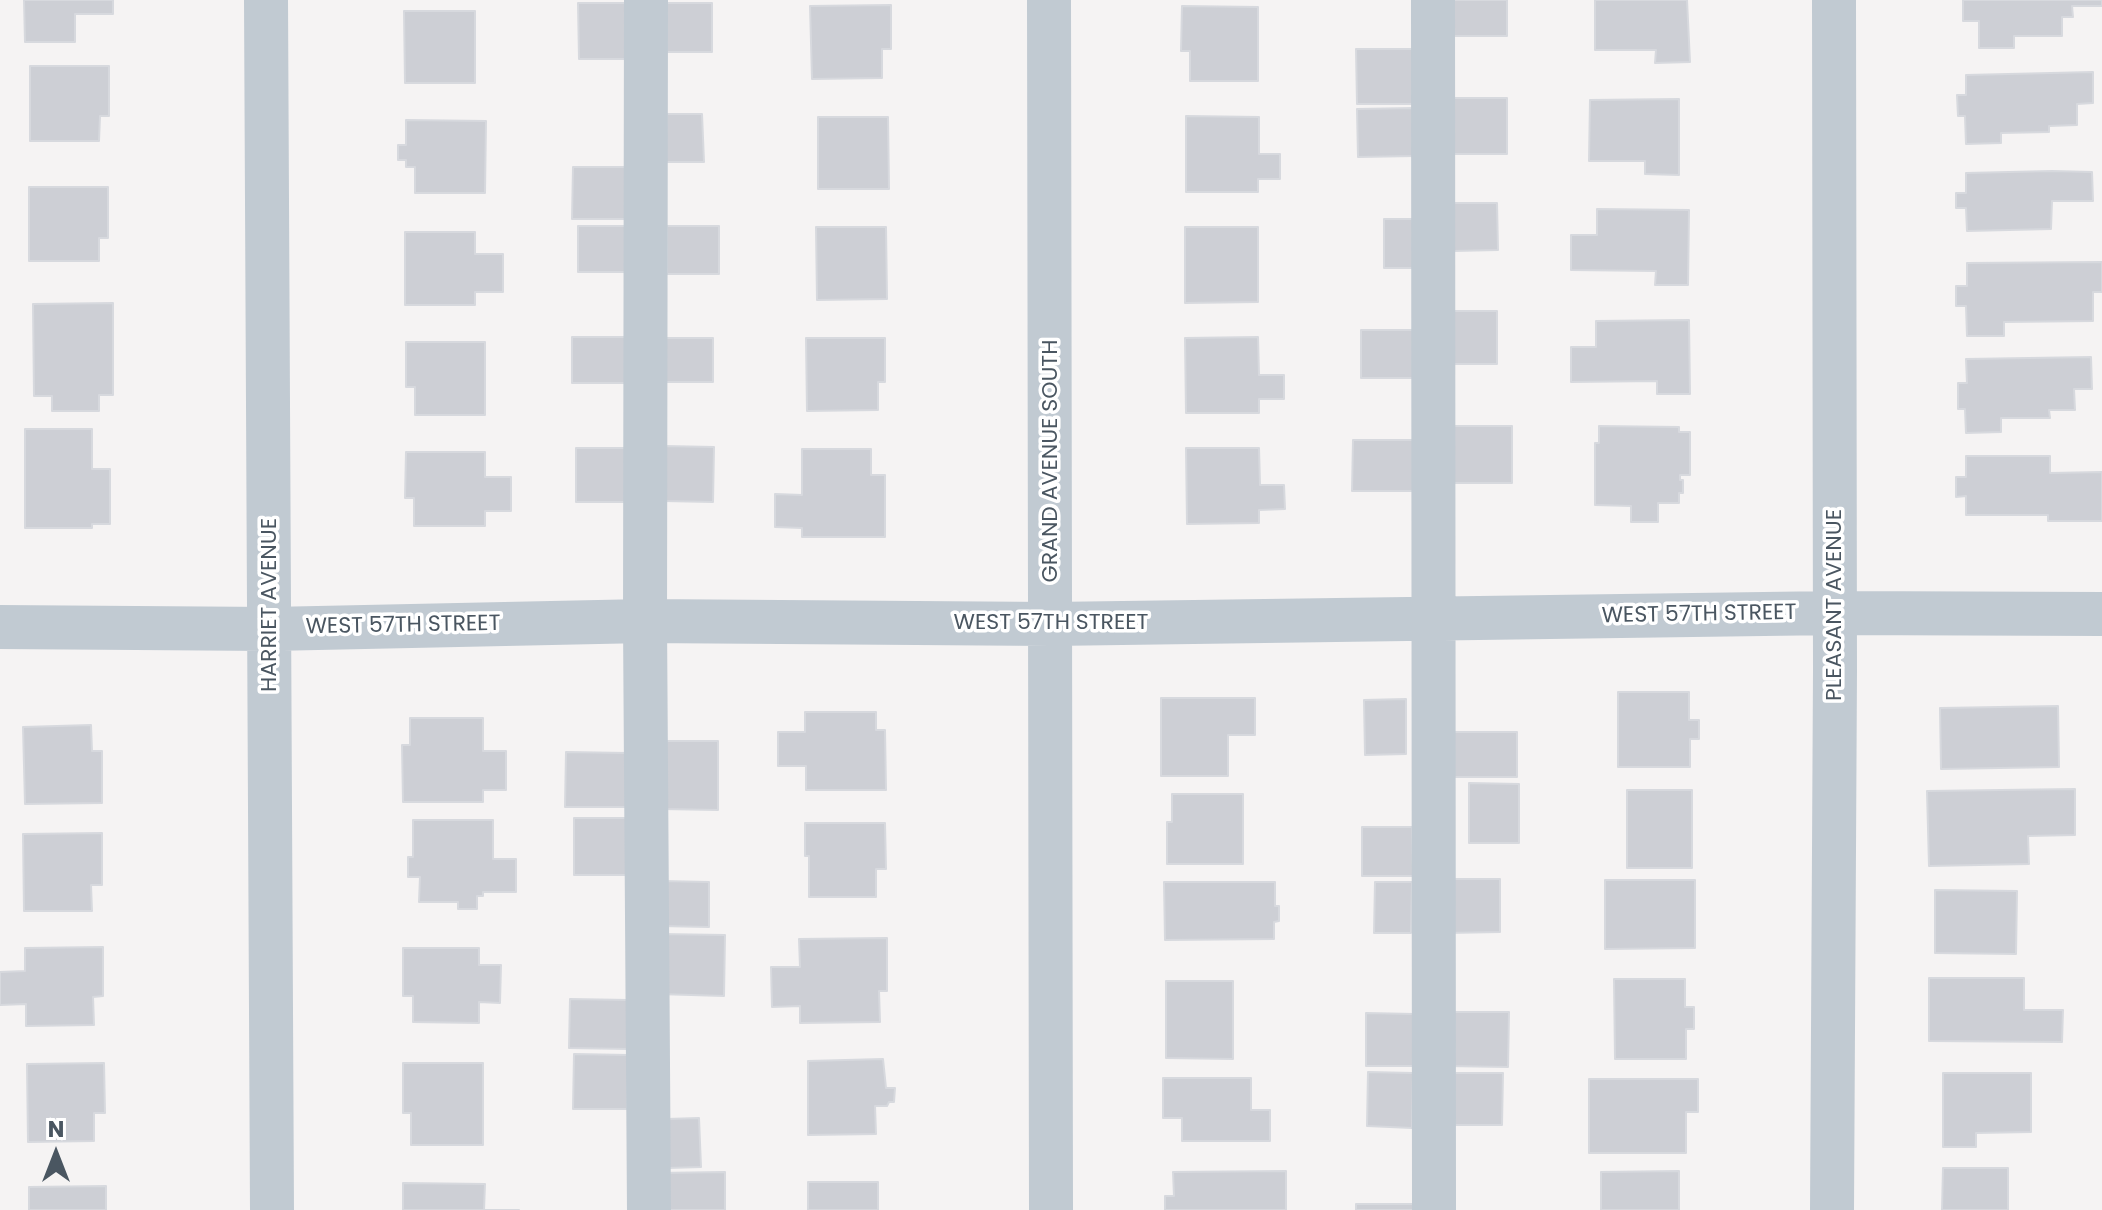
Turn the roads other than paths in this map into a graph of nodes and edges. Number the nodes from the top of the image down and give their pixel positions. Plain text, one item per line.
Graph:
1 (266, 0) edge
2 (646, 0) edge
3 (1049, 0) edge
4 (1433, 0) edge
5 (1834, 0) edge
6 (1835, 613) junction
7 (2102, 614) edge
8 (1434, 619) junction
9 (645, 621) junction
10 (1051, 624) junction
11 (0, 627) edge
12 (271, 629) junction
13 (272, 1210) edge
14 (649, 1210) edge
15 (1051, 1210) edge
16 (1434, 1210) edge
17 (1832, 1210) edge

1 - 12 street, HARRIET AVENUE
2 - 9 street
3 - 10 street, GRAND AVENUE SOUTH
4 - 8 street
5 - 6 street, PLEASANT AVENUE
6 - 7 street, WEST 57TH STREET
6 - 8 street, WEST 57TH STREET
6 - 17 street, PLEASANT AVENUE
8 - 10 street, WEST 57TH STREET
8 - 16 street
9 - 10 street, WEST 57TH STREET
9 - 12 street, WEST 57TH STREET
9 - 14 street
10 - 15 street, GRAND AVENUE SOUTH
11 - 12 street, WEST 57TH STREET
12 - 13 street, HARRIET AVENUE

